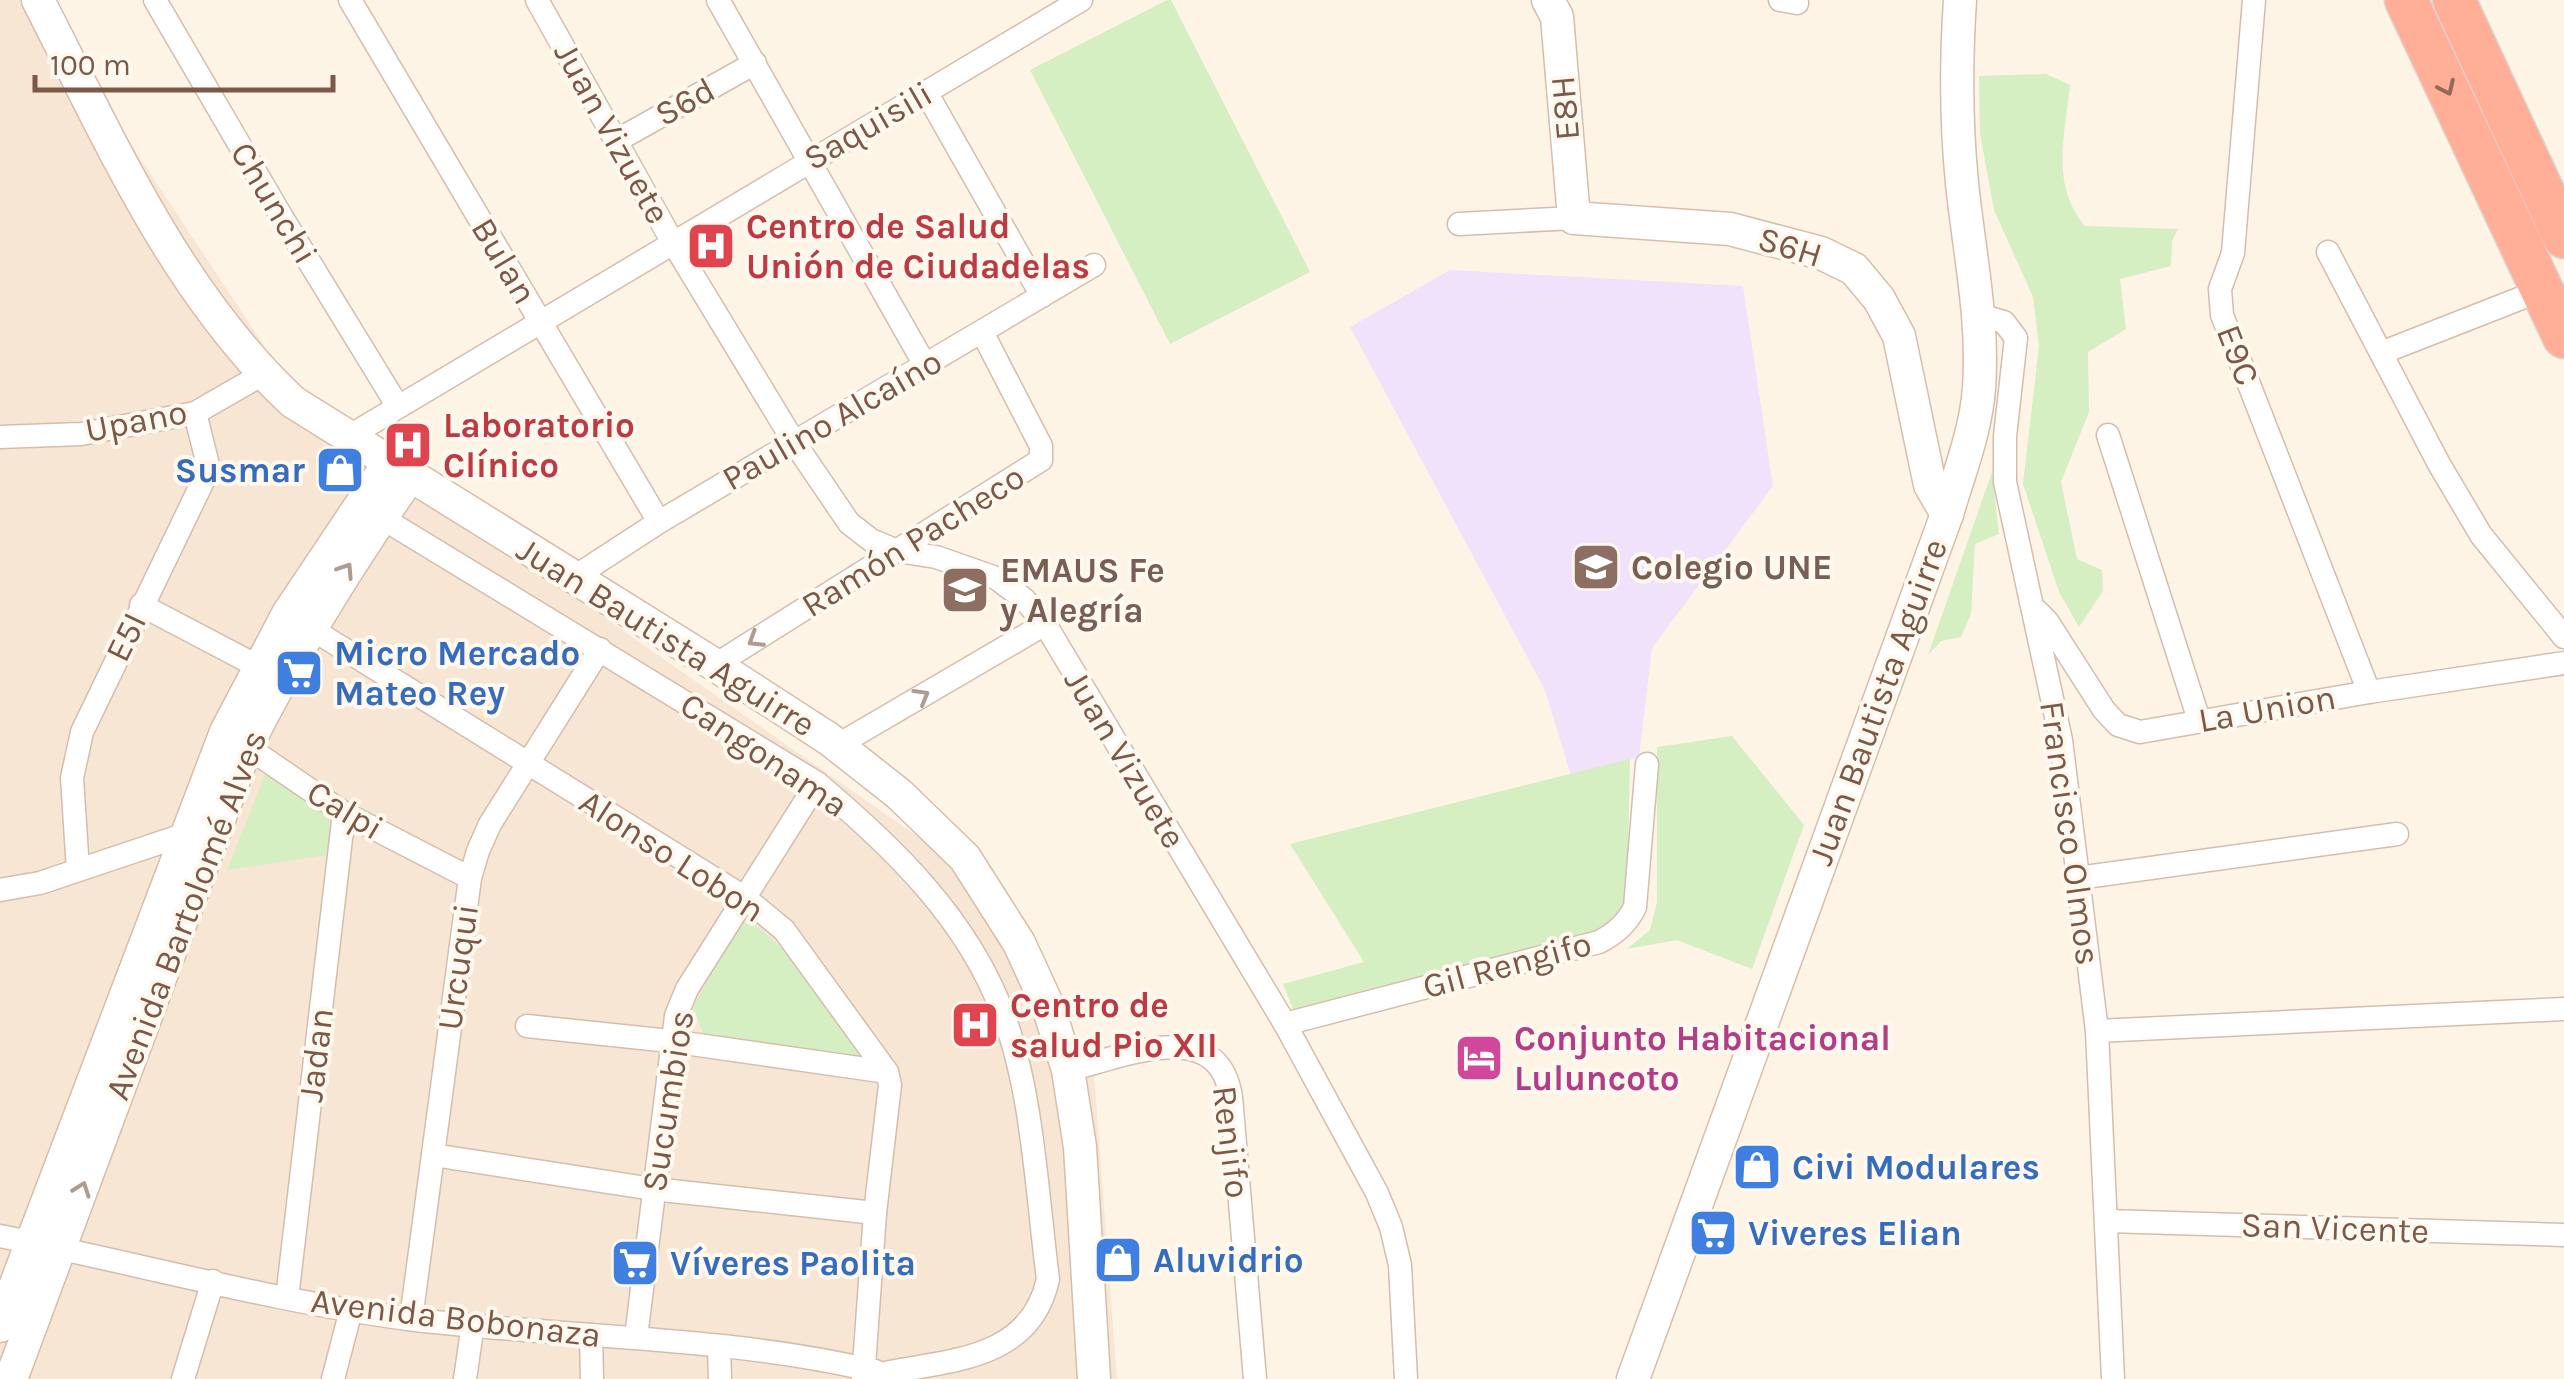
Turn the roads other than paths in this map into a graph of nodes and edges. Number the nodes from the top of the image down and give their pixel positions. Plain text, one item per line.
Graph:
1 (38, 0) edge
2 (155, 0) edge
3 (350, 0) edge
4 (537, 0) edge
5 (718, 0) edge
6 (1548, 0) edge
7 (1960, 0) edge
8 (2254, 0) edge
9 (2406, 0) edge
10 (2454, 0) edge
11 (1073, 1) edge
12 (755, 63) junction
13 (926, 92) junction
14 (616, 141) junction
15 (810, 160) junction
16 (1574, 218) junction
17 (1458, 224) dead end
18 (2564, 237) edge
19 (672, 242) junction
20 (2328, 252) dead end
21 (1094, 265) dead end
22 (2542, 290) junction
23 (1042, 296) junction
24 (1979, 315) junction
25 (540, 322) junction
26 (982, 332) junction
27 (2564, 337) edge
28 (2382, 353) junction
29 (925, 365) junction
30 (263, 374) junction
31 (397, 405) junction
32 (195, 413) junction
33 (2108, 436) dead end
34 (348, 437) junction
35 (0, 438) edge
36 (794, 442) junction
37 (400, 470) junction
38 (371, 512) junction
39 (1946, 514) junction
40 (660, 522) junction
41 (897, 552) junction
42 (573, 578) junction
43 (2032, 604) junction
44 (142, 605) junction
45 (1045, 624) junction
46 (310, 628) junction
47 (2564, 638) edge
48 (600, 649) junction
49 (2564, 663) edge
50 (715, 664) junction
51 (259, 667) junction
52 (2369, 692) junction
53 (2199, 720) junction
54 (236, 739) junction
55 (838, 746) junction
56 (528, 764) junction
57 (1646, 764) dead end
58 (817, 783) junction
59 (344, 813) junction
60 (186, 834) junction
61 (2397, 834) dead end
62 (78, 870) junction
63 (470, 878) junction
64 (2078, 878) junction
65 (0, 890) edge
66 (744, 898) junction
67 (2564, 1009) edge
68 (1285, 1024) junction
69 (527, 1026) dead end
70 (2097, 1031) junction
71 (670, 1041) junction
72 (1068, 1070) junction
73 (887, 1072) junction
74 (433, 1155) junction
75 (653, 1189) junction
76 (875, 1213) junction
77 (2107, 1221) junction
78 (2564, 1235) edge
79 (30, 1242) edge
80 (213, 1282) junction
81 (287, 1298) junction
82 (351, 1310) junction
83 (410, 1319) junction
84 (472, 1324) junction
85 (0, 1326) edge
86 (591, 1335) junction
87 (636, 1337) junction
88 (719, 1346) junction
89 (870, 1373) edge
90 (12, 1379) edge
91 (182, 1379) edge
92 (333, 1379) edge
93 (465, 1379) edge
94 (592, 1379) edge
95 (720, 1379) edge
96 (916, 1379) edge
97 (1094, 1379) edge
98 (1255, 1379) edge
99 (1406, 1379) edge
100 (1633, 1379) edge
101 (2113, 1379) edge

1 - 30 main road, Juan Bautista Aguirre
2 - 31 street, Chunchi
3 - 25 street, Bulan
4 - 14 street, Juan Vizuete
5 - 12 street
6 - 16 main road, E8H
7 - 24 main road, Juan Bautista Aguirre
8 - 52 street, E9C
9 -> 22 highway
10 - 18 highway
11 - 13 street, Saquisili
12 - 14 street, S6d
12 - 15 street
13 - 15 street, Saquisili
13 - 23 street
14 - 19 street, Juan Vizuete
15 - 19 street, Saquisili
15 - 29 street
16 - 17 street, S6H
16 - 39 main road, S6H
19 - 25 street, Saquisili
19 - 36 street, Juan Vizuete
20 - 28 street
21 - 23 street, Paulino Alcaíno
22 - 27 highway
22 - 28 street
23 - 26 street, Paulino Alcaíno
24 - 39 main road, Juan Bautista Aguirre
24 - 43 street, Francisco Olmos
25 - 31 street, Saquisili
25 - 40 street, Bulan
26 - 29 street, Paulino Alcaíno
26 - 41 street, Ramón Pacheco
28 - 47 street
29 - 36 street, Paulino Alcaíno
30 - 32 street, Upano
30 - 34 main road, Juan Bautista Aguirre
31 - 34 street, Saquisili
32 - 35 street, Upano
32 - 44 street, E5I
33 - 53 street
34 - 37 main road, Juan Bautista Aguirre
36 - 40 street, Paulino Alcaíno
36 - 41 street, Juan Vizuete
37 - 38 main road, Avenida Bartolomé Alves
37 - 42 main road, Juan Bautista Aguirre
46 -> 38 main road, Avenida Bartolomé Alves
38 - 48 street, Cangonama
38 - 51 main road, Avenida Bartolomé Alves
39 - 100 main road, Juan Bautista Aguirre
40 - 42 street, Paulino Alcaíno
41 - 45 street, Juan Vizuete
41 -> 50 street, Ramón Pacheco
42 - 50 main road, Juan Bautista Aguirre
43 - 53 street, La Union
43 - 64 street, Francisco Olmos
44 - 51 street
44 - 62 street, E5I
55 -> 45 street
45 - 68 street, Juan Vizuete
46 - 54 main road, Avenida Bartolomé Alves
46 - 56 street, Alonso Lobon
48 - 56 street, Urcuqui
48 - 58 street, Cangonama
49 - 52 street, La Union
50 - 55 main road, Juan Bautista Aguirre
51 - 54 main road, Avenida Bartolomé Alves
52 - 53 street, La Union
54 - 59 street, Calpi
54 - 60 main road, Avenida Bartolomé Alves
79 -> 54 main road, Avenida Bartolomé Alves
55 - 72 main road, Juan Bautista Aguirre
56 - 63 street, Urcuqui
56 - 66 street, Alonso Lobon
57 - 68 street, Gil Rengifo
58 - 66 street, Sucumbios
58 - 89 street, Cangonama
59 - 63 street, Calpi
59 - 81 street, Jadan
60 - 62 street
60 - 79 main road, Avenida Bartolomé Alves
61 - 64 street
62 - 65 street
63 - 74 street, Urcuqui
64 - 70 street, Francisco Olmos
66 - 71 street, Sucumbios
66 - 73 street, Alonso Lobon
67 - 70 street
68 - 99 street, Juan Vizuete
69 - 71 street
70 - 77 street, Francisco Olmos
71 - 73 street
71 - 75 street, Sucumbios
72 - 97 main road, Juan Bautista Aguirre
72 - 98 street, Renjifo
73 - 76 street
74 - 75 street
74 - 83 street, Urcuqui
75 - 76 street
75 - 87 street, Sucumbios
76 - 89 street
77 - 78 street, San Vicente
77 - 101 street, Francisco Olmos
79 - 80 street, Avenida Bobonaza
79 - 85 main road, Avenida Bartolomé Alves
79 - 90 main road, Avenida Bartolomé Alves
80 - 81 street, Avenida Bobonaza
80 - 91 street
81 - 82 street, Avenida Bobonaza
82 - 83 street, Avenida Bobonaza
82 - 92 street
83 - 84 street, Avenida Bobonaza
84 - 86 street, Avenida Bobonaza
84 - 93 street
86 - 87 street, Avenida Bobonaza
86 - 94 street
87 - 88 street, Avenida Bobonaza
88 - 89 street, Avenida Bobonaza
88 - 95 street
89 - 96 street, Avenida Bobonaza

